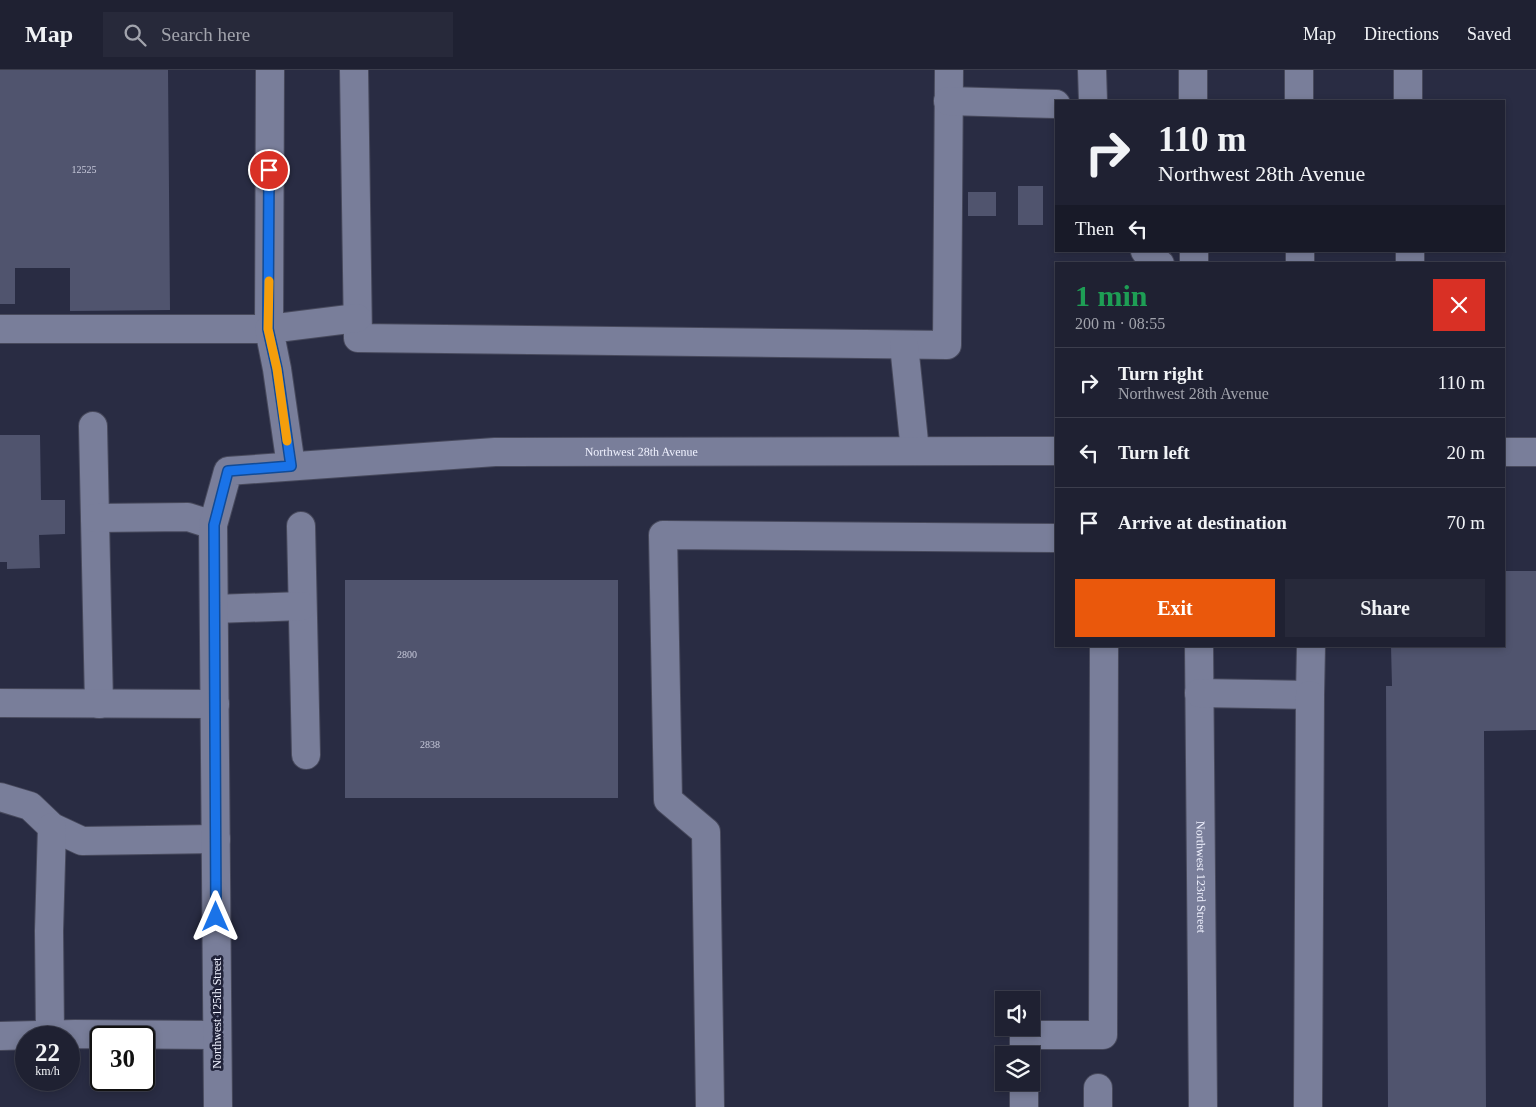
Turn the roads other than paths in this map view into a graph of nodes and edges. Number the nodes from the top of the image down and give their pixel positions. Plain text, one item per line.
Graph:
1 (270, 70) edge
2 (354, 70) edge
3 (949, 70) edge
4 (1092, 70) edge
5 (1193, 70) edge
6 (1299, 70) edge
7 (1408, 70) edge
8 (948, 100) junction
9 (1093, 100) edge
10 (1193, 100) edge
11 (1299, 100) edge
12 (1408, 100) edge
13 (1055, 104) edge
14 (1146, 252) edge
15 (1155, 262) edge
16 (357, 318) junction
17 (0, 329) edge
18 (268, 329) junction
19 (904, 345) junction
20 (93, 426) dead end
21 (915, 451) junction
22 (1055, 451) edge
23 (1505, 452) edge
24 (1536, 452) edge
25 (291, 466) junction
26 (228, 471) joint
27 (95, 518) junction
28 (214, 525) junction
29 (301, 526) dead end
30 (1055, 538) edge
31 (302, 606) junction
32 (214, 609) junction
33 (1104, 647) edge
34 (1198, 647) edge
35 (1311, 647) edge
36 (1199, 693) junction
37 (1310, 694) junction
38 (0, 703) edge
39 (99, 704) junction
40 (215, 704) junction
41 (306, 755) dead end
42 (0, 797) edge
43 (52, 827) junction
44 (216, 839) junction
45 (50, 1026) edge
46 (80, 1034) edge
47 (15, 1035) edge
48 (217, 1035) junction
49 (0, 1036) edge
50 (1024, 1046) edge
51 (1024, 1091) edge
52 (218, 1107) edge
53 (710, 1107) edge
54 (1024, 1107) edge
55 (1203, 1107) edge
56 (1308, 1107) edge

1 - 18 street
2 - 16 street
3 - 8 street
4 - 9 street
5 - 10 street
6 - 11 street
7 - 12 street
8 - 13 street
8 - 19 street
14 - 15 street
16 - 18 street
16 - 19 street
17 - 18 street
18 - 25 street
19 - 21 street
20 - 27 street
21 - 22 street, Northwest 28th Avenue
21 - 25 street, Northwest 28th Avenue
23 - 24 street
25 - 26 street, Northwest 28th Avenue
26 - 28 street, Northwest 125th Street
27 - 28 street
27 - 39 street
28 - 32 street, Northwest 125th Street
29 - 31 street
30 - 53 street
31 - 32 street
31 - 41 street
32 - 40 street, Northwest 125th Street
33 - 50 street
34 - 36 street, Northwest 123rd Street
35 - 37 street
36 - 37 street
36 - 55 street, Northwest 123rd Street
37 - 56 street
38 - 39 street
39 - 40 street
40 - 44 street, Northwest 125th Street
42 - 43 street
43 - 44 street
43 - 45 street
44 - 48 street, Northwest 125th Street
46 - 48 street
47 - 49 street
48 - 52 street, Northwest 125th Street
51 - 54 street

